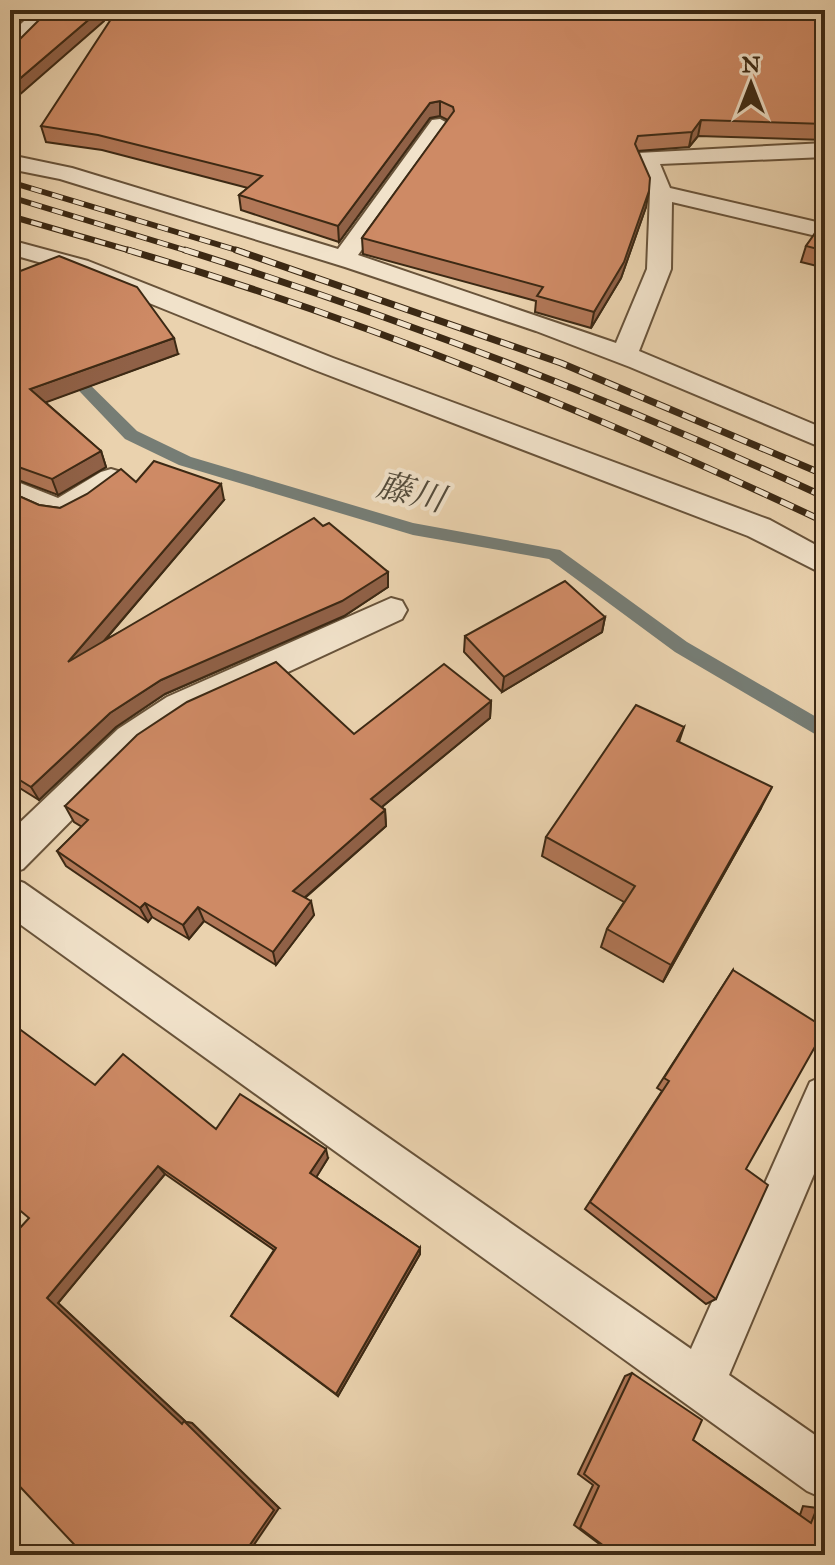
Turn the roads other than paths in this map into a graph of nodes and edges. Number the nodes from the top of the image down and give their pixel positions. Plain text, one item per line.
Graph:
1 (49, 10) edge
2 (12, 44) edge
3 (440, 125) edge
4 (825, 150) edge
5 (10, 162) edge
6 (661, 193) junction
7 (825, 231) edge
8 (10, 247) edge
9 (344, 257) junction
10 (624, 355) junction
11 (825, 440) edge
12 (111, 479) edge
13 (10, 489) edge
14 (825, 564) edge
15 (391, 610) dead end
16 (10, 857) edge
17 (10, 895) edge
18 (825, 1097) edge
19 (700, 1386) junction
20 (825, 1473) edge

1 - 2 street
3 - 9 lane
4 - 6 lane
5 - 9 lane
6 - 7 lane
6 - 10 lane
8 - 14 lane
9 - 10 lane
10 - 11 lane
12 - 13 lane
15 - 16 lane
17 - 19 lane
18 - 19 lane
19 - 20 lane

